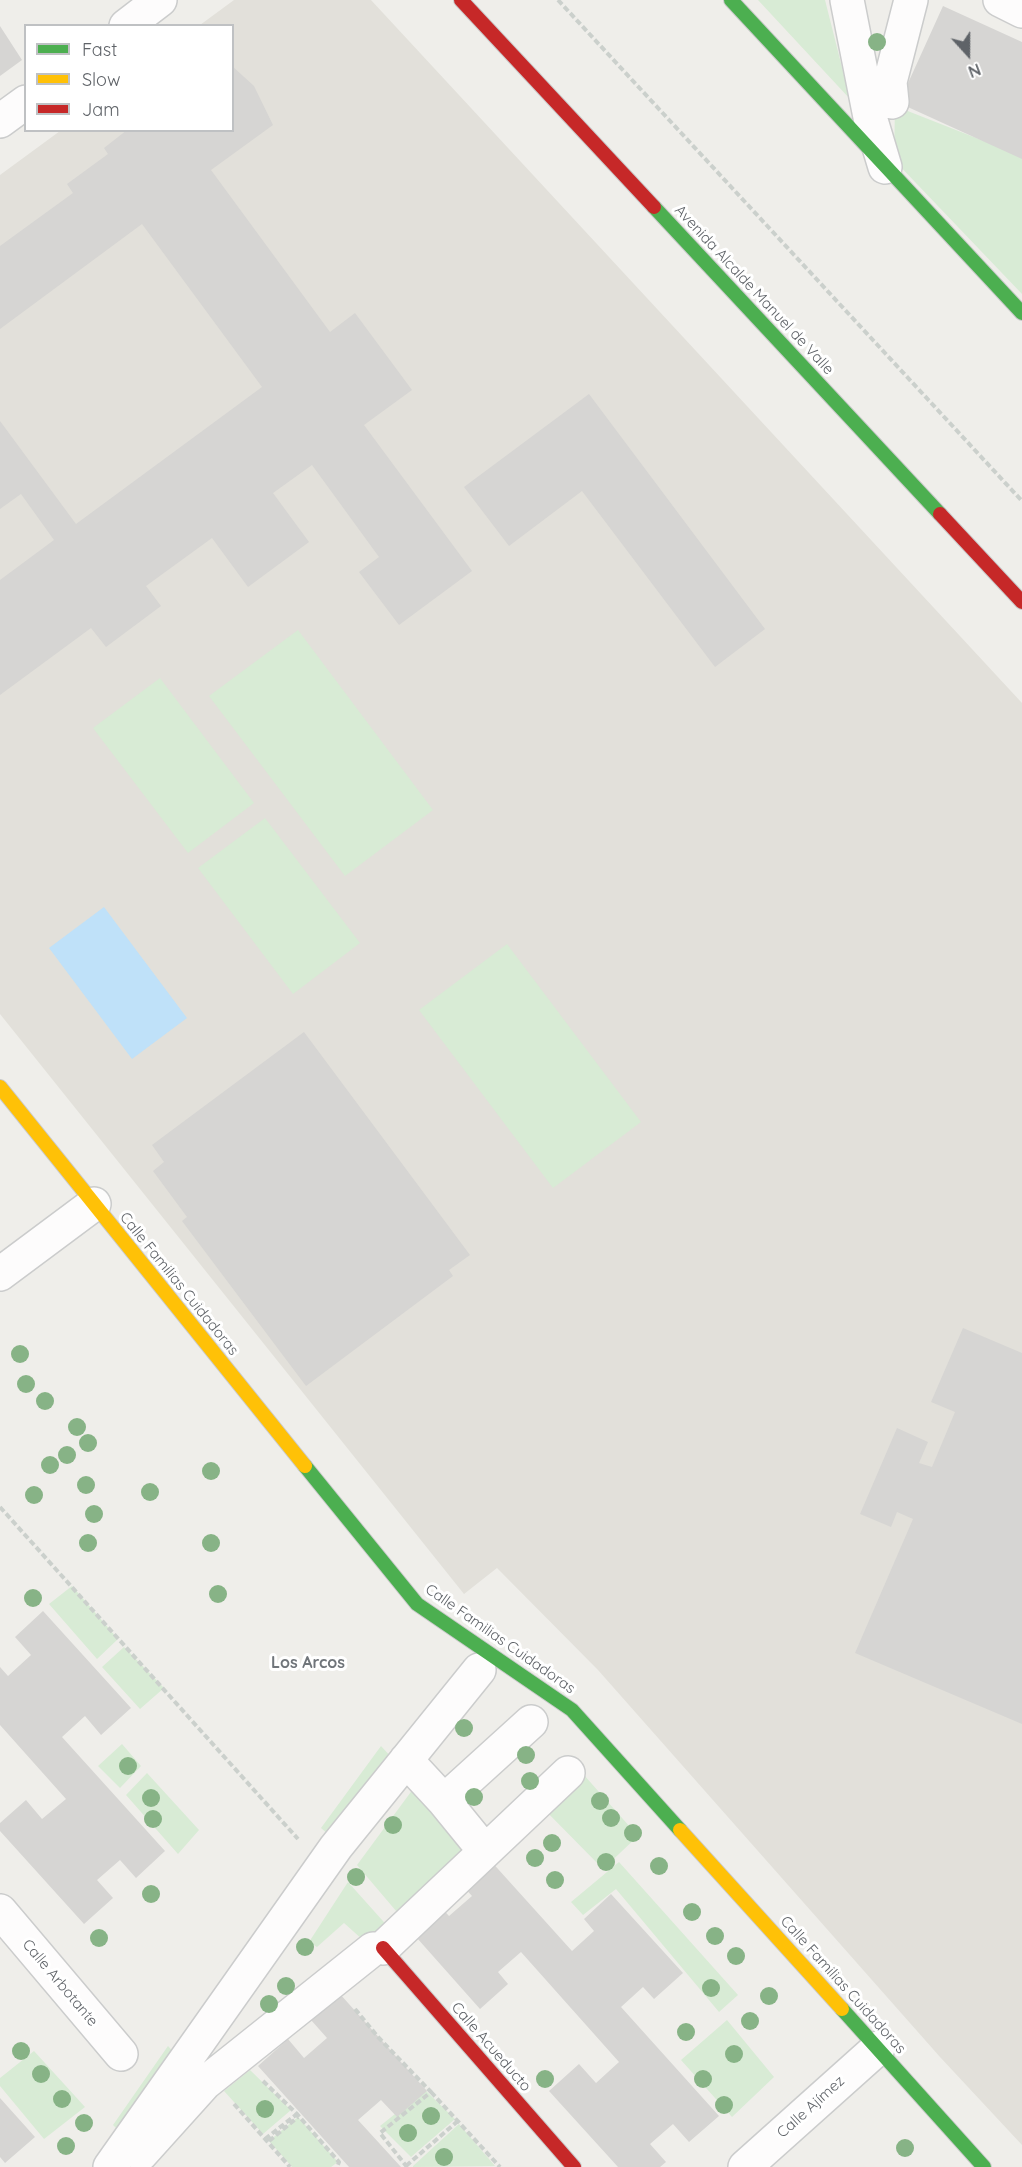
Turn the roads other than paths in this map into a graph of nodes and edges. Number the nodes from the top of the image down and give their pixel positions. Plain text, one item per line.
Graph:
1 (160, 0) edge
2 (461, 0) edge
3 (731, 0) edge
4 (847, 0) edge
5 (911, 0) edge
6 (1000, 0) edge
7 (1022, 11) edge
8 (129, 24) edge
9 (892, 102) dead end
10 (24, 103) edge
11 (0, 121) edge
12 (885, 166) junction
13 (1022, 313) edge
14 (1022, 602) edge
15 (0, 1087) edge
16 (94, 1204) junction
17 (0, 1274) edge
18 (479, 1670) dead end
19 (531, 1722) dead end
20 (406, 1760) junction
21 (568, 1773) dead end
22 (444, 1801) junction
23 (475, 1839) dead end
24 (0, 1911) edge
25 (378, 1948) junction
26 (878, 2048) junction
27 (121, 2054) dead end
28 (116, 2159) edge
29 (574, 2167) edge
30 (745, 2167) edge
31 (984, 2167) edge

1 - 8 street
2 - 14 street, Avenida Alcalde Manuel de Valle
3 - 12 street
4 - 12 street
5 - 9 street
6 - 7 street
10 - 11 street
12 - 13 street
15 - 16 street, Calle Familias Cuidadoras
16 - 17 street
16 - 26 street, Calle Familias Cuidadoras
18 - 20 street
19 - 22 street
20 - 22 street
20 - 28 street
21 - 25 street
22 - 23 street
24 - 27 street, Calle Arbotante
25 - 28 street
25 - 29 street, Calle Acueducto
26 - 30 street, Calle Ajímez
26 - 31 street, Calle Familias Cuidadoras

